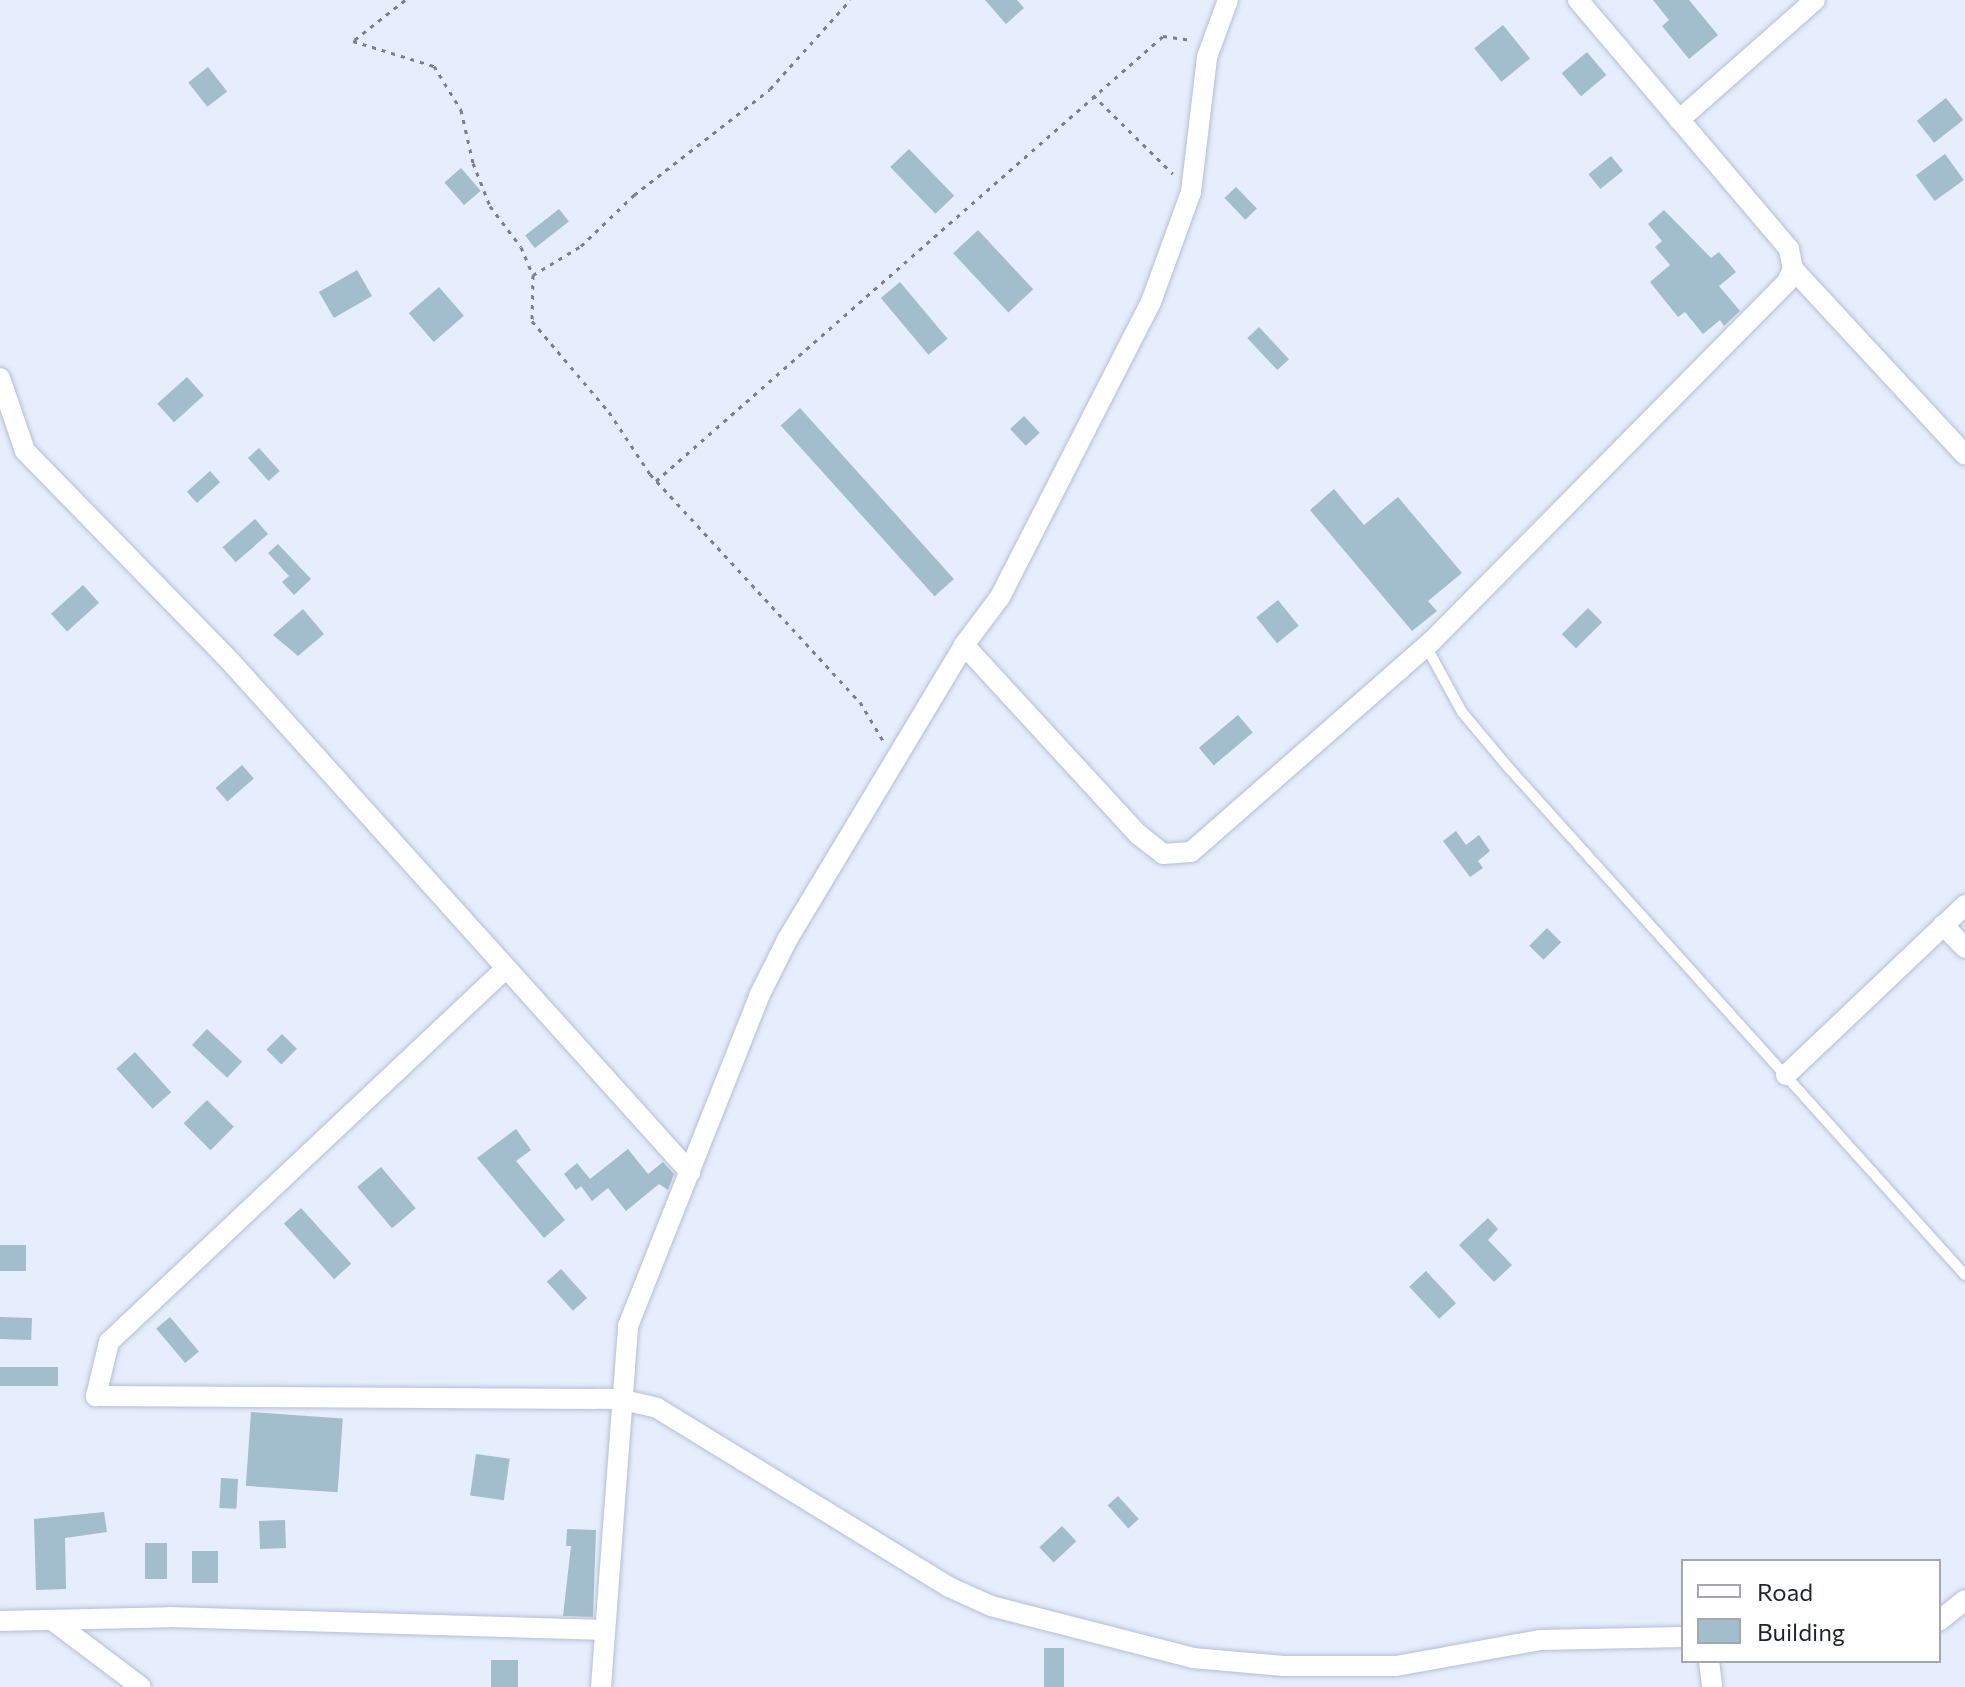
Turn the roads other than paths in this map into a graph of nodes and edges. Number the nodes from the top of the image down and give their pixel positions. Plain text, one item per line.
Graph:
1 (1228, 0) edge
2 (1578, 0) edge
3 (1815, 0) edge
4 (1679, 120) junction
5 (1793, 269) junction
6 (0, 378) edge
7 (1965, 455) edge
8 (964, 645) junction
9 (1426, 646) junction
10 (1965, 905) edge
11 (1943, 925) junction
12 (1965, 948) edge
13 (504, 970) junction
14 (1786, 1075) junction
15 (690, 1172) junction
16 (1965, 1275) edge
17 (619, 1399) junction
18 (1965, 1600) edge
19 (1941, 1619) edge
20 (52, 1620) junction
21 (0, 1621) edge
22 (604, 1630) junction
23 (1681, 1637) edge
24 (1709, 1663) edge
25 (141, 1687) edge
26 (601, 1687) edge
27 (1712, 1687) edge

1 - 8 street
2 - 4 street
3 - 4 street
4 - 5 street
5 - 7 street
5 - 9 street
6 - 13 street
8 - 9 street
8 - 15 street
9 - 14 lane
10 - 11 street
11 - 12 street
11 - 14 street
13 - 15 street
13 - 17 street
14 - 16 lane
15 - 17 street
17 - 22 street
17 - 23 street
18 - 19 street
20 - 21 street
20 - 22 street
20 - 25 street
22 - 26 street
24 - 27 street

